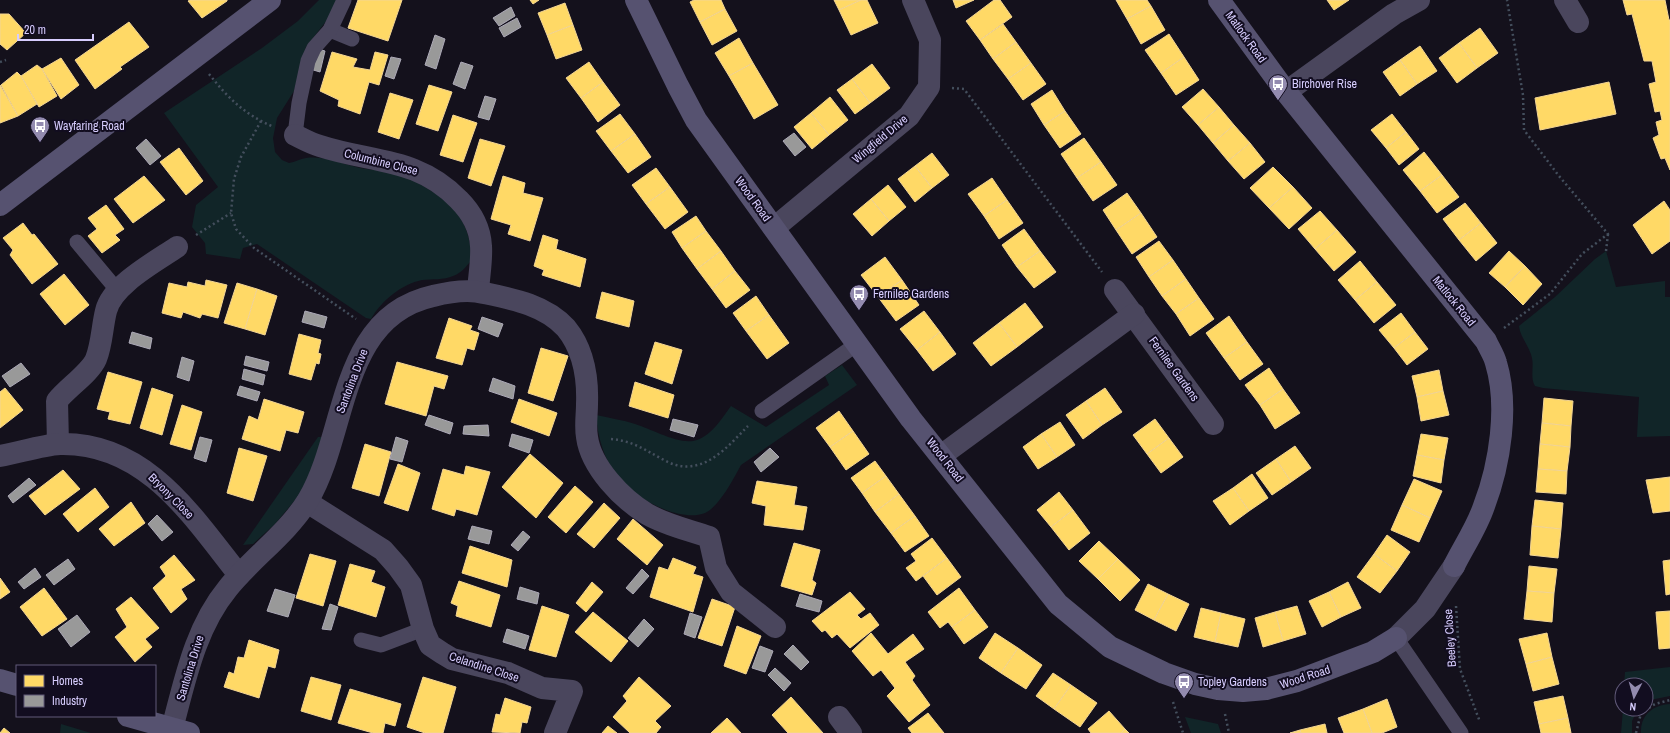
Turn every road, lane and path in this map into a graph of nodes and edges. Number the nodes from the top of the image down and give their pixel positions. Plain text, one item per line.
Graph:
1 (270, 0) edge
2 (344, 0) edge
3 (636, 0) edge
4 (913, 0) edge
5 (1220, 0) edge
6 (1419, 0) edge
7 (1507, 0) edge
8 (1565, 0) edge
9 (1578, 22) dead end
10 (330, 30) junction
11 (352, 39) dead end
12 (195, 57) junction
13 (0, 58) edge
14 (0, 62) edge
15 (929, 86) junction
16 (1286, 92) junction
17 (261, 121) junction
18 (295, 135) junction
19 (0, 205) edge
20 (231, 213) junction
21 (774, 228) junction
22 (1608, 234) junction
23 (77, 242) dead end
24 (177, 247) joint
25 (1606, 251) dead end
26 (118, 290) junction
27 (1115, 290) joint
28 (478, 291) junction
29 (1134, 314) junction
30 (371, 337) junction
31 (1486, 341) junction
32 (857, 344) junction
33 (762, 411) joint
34 (1214, 424) dead end
35 (587, 437) junction
36 (58, 444) junction
37 (942, 455) junction
38 (0, 456) edge
39 (307, 502) junction
40 (240, 575) junction
41 (1456, 605) dead end
42 (775, 627) dead end
43 (423, 629) junction
44 (1396, 638) junction
45 (362, 640) dead end
46 (0, 680) edge
47 (16, 685) edge
48 (1670, 700) edge
49 (1474, 706) dead end
50 (132, 717) edge
51 (181, 731) edge
52 (556, 733) edge
53 (1461, 733) edge
54 (1636, 733) edge

1 - 12 street
2 - 10 lane
3 - 21 street, Wood Road
4 - 15 street
5 - 16 street, Matlock Road
6 - 16 street
7 - 22 path
8 - 9 street
10 - 11 lane
10 - 18 lane
12 - 17 path
12 - 19 street
13 - 14 path
15 - 21 street, Wingfield Drive
15 - 27 path
16 - 31 street, Matlock Road
17 - 18 path
17 - 20 path
18 - 28 street, Columbine Close
20 - 24 path
20 - 30 path
21 - 32 street, Wood Road
22 - 25 path
22 - 31 path
23 - 26 lane
24 - 26 street
26 - 36 street
27 - 29 street, Fernilee Gardens
28 - 30 street, Santolina Drive
28 - 35 street, Santolina Drive
29 - 34 street, Fernilee Gardens
29 - 37 street
30 - 39 street, Santolina Drive
31 - 44 street, Matlock Road
32 - 33 lane
32 - 37 street, Wood Road
33 - 35 path
35 - 42 street, Santolina Drive
36 - 38 street, Bryony Close
36 - 40 street, Bryony Close
37 - 44 street, Wood Road
39 - 40 street, Santolina Drive
39 - 43 street, Celandine Close
40 - 51 street, Santolina Drive
41 - 49 path, Beeley Close
43 - 45 lane
43 - 52 street, Celandine Close
44 - 53 lane
46 - 47 street
48 - 54 path
50 - 51 street

